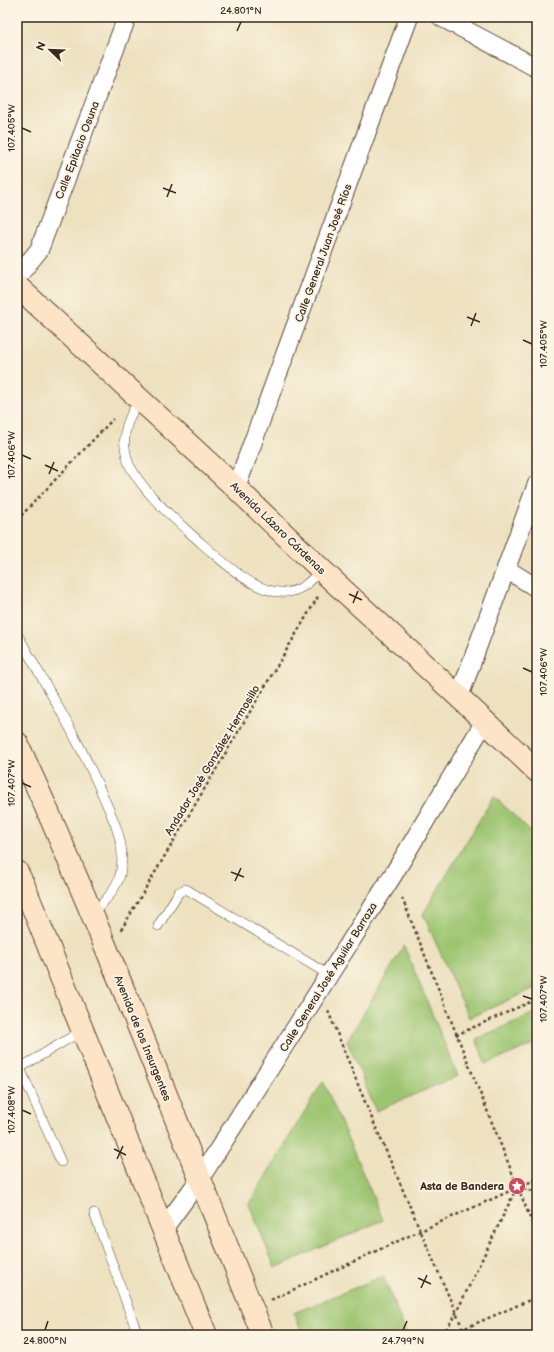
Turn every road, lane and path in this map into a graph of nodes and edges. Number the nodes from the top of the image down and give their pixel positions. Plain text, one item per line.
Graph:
1 (127, 17) edge
2 (409, 17) edge
3 (441, 17) edge
4 (537, 68) edge
5 (17, 277) edge
6 (17, 286) edge
7 (140, 399) junction
8 (114, 418) dead end
9 (537, 484) edge
10 (236, 488) junction
11 (17, 520) edge
12 (506, 569) junction
13 (325, 574) junction
14 (537, 588) edge
15 (17, 634) edge
16 (459, 697) junction
17 (485, 721) junction
18 (17, 743) edge
19 (537, 771) edge
20 (17, 872) edge
21 (393, 875) junction
22 (92, 914) junction
23 (158, 926) dead end
24 (108, 951) junction
25 (329, 975) junction
26 (320, 990) junction
27 (537, 998) edge
28 (83, 1030) junction
29 (456, 1035) junction
30 (19, 1064) edge
31 (61, 1162) dead end
32 (537, 1179) edge
33 (199, 1180) junction
34 (517, 1186) junction
35 (537, 1192) edge
36 (94, 1213) dead end
37 (164, 1228) junction
38 (421, 1231) junction
39 (537, 1235) edge
40 (537, 1297) edge
41 (252, 1309) junction
42 (456, 1313) junction
43 (463, 1329) junction
44 (138, 1335) edge
45 (206, 1335) edge
46 (263, 1335) edge
47 (443, 1335) edge
48 (449, 1335) edge

1 - 5 street, Calle Epitacio Osuna
2 - 10 street, Calle General Juan José Ríos
3 - 4 street
6 - 7 main road, Avenida Lázaro Cárdenas
7 - 10 main road, Avenida Lázaro Cárdenas
7 - 13 lane
8 - 11 path
9 - 12 street
10 - 13 main road, Avenida Lázaro Cárdenas
12 - 14 street
12 - 16 street
13 - 16 main road, Avenida Lázaro Cárdenas
13 - 24 path, Andador José González Hermosillo
15 - 22 lane
16 - 17 main road, Avenida Lázaro Cárdenas
17 - 19 main road, Avenida Lázaro Cárdenas
17 - 21 street, Calle General José Aguilar Barraza
18 - 22 main road, Avenida de los Insurgentes
20 - 28 main road
21 - 25 street, Calle General José Aguilar Barraza
21 - 29 path
22 - 24 main road, Avenida de los Insurgentes
23 - 25 lane
24 - 33 main road, Avenida de los Insurgentes
25 - 26 street, Calle General José Aguilar Barraza
26 - 33 street, Calle General José Aguilar Barraza
26 - 38 path
27 - 29 path
28 - 30 lane
28 - 37 main road
29 - 34 path
30 - 31 lane
32 - 34 path
33 - 37 street, Calle General José Aguilar Barraza
33 - 41 main road, Avenida de los Insurgentes
34 - 35 path
34 - 38 path
34 - 39 path
34 - 42 path
36 - 44 lane
37 - 45 main road
38 - 41 path
38 - 42 path
40 - 43 path
41 - 46 main road, Avenida de los Insurgentes
42 - 43 path
42 - 47 path
43 - 48 path

